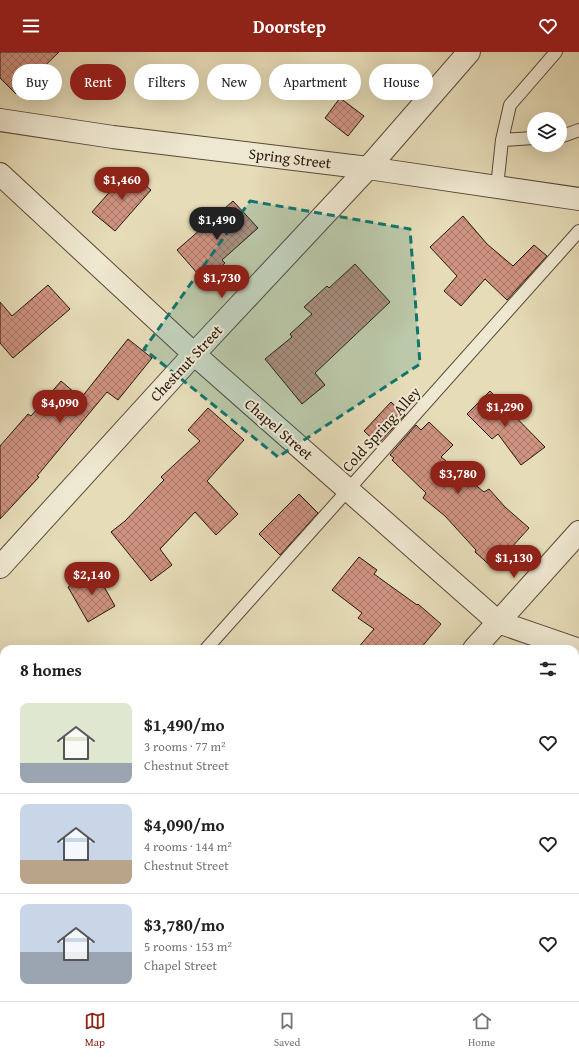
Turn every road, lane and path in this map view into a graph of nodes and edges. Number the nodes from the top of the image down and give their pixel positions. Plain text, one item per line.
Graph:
1 (469, 52) edge
2 (556, 52) edge
3 (0, 120) edge
4 (579, 130) edge
5 (567, 134) edge
6 (527, 138) edge
7 (502, 140) junction
8 (368, 168) junction
9 (0, 174) edge
10 (497, 187) junction
11 (579, 199) edge
12 (579, 231) edge
13 (194, 354) junction
14 (348, 490) junction
15 (579, 532) edge
16 (0, 567) edge
17 (498, 622) junction
18 (210, 645) edge
19 (478, 645) edge
20 (565, 645) edge

1 - 8 street, Chestnut Street
2 - 7 lane
3 - 8 street, Spring Street
4 - 5 lane
6 - 7 lane
7 - 10 lane
8 - 10 street, Spring Street
8 - 13 street, Chestnut Street
9 - 13 street, Chapel Street
10 - 11 street, Spring Street
12 - 14 lane, Cold Spring Alley
13 - 14 street, Chapel Street
13 - 16 street, Chestnut Street
14 - 17 street, Chapel Street
14 - 18 lane, Cold Spring Alley
15 - 17 street
17 - 19 street
17 - 20 street, Chapel Street

